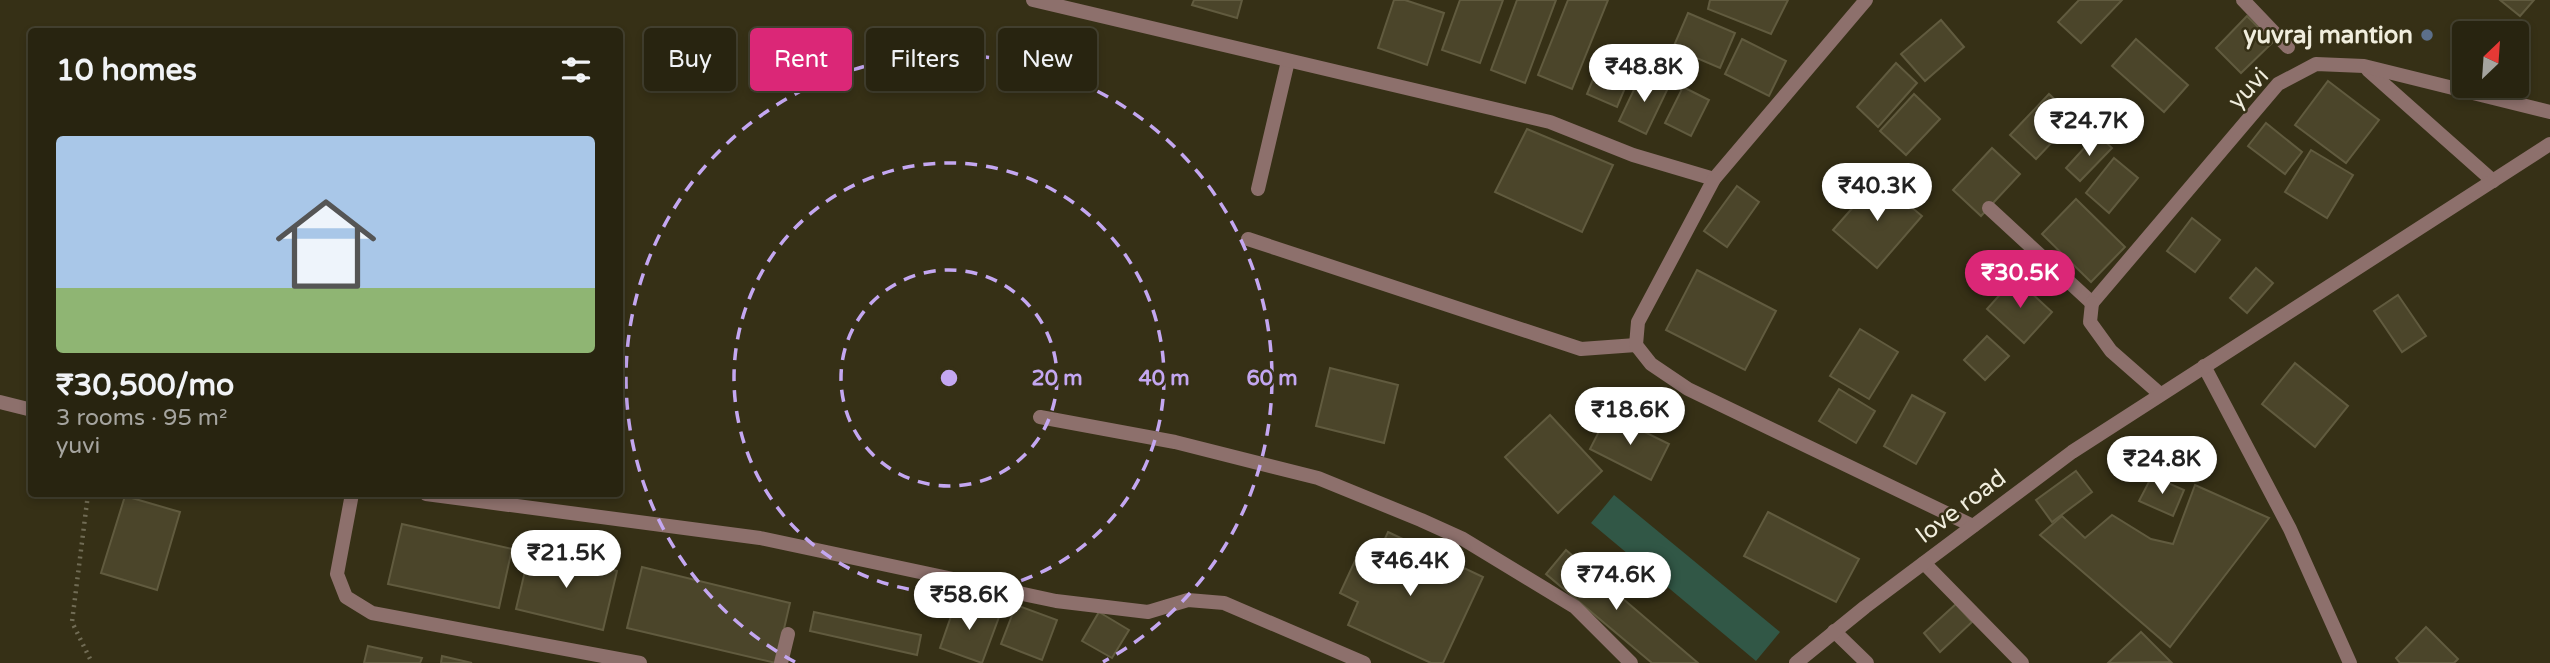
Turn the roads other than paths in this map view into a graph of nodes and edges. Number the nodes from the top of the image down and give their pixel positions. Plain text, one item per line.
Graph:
1 (1033, 0) edge
2 (2244, 0) edge
3 (1864, 1) edge
4 (2288, 47) dead end
5 (1288, 61) junction
6 (2364, 66) junction
7 (2550, 112) edge
8 (2550, 144) edge
9 (1714, 179) junction
10 (2493, 181) junction
11 (1258, 189) dead end
12 (1989, 208) dead end
13 (1248, 239) dead end
14 (2092, 303) junction
15 (1636, 345) junction
16 (2204, 366) junction
17 (2160, 394) junction
18 (0, 402) edge
19 (28, 409) edge
20 (1040, 417) dead end
21 (351, 497) edge
22 (449, 497) edge
23 (1973, 526) junction
24 (1924, 563) junction
25 (1834, 631) junction
26 (788, 634) dead end
27 (640, 663) edge
28 (781, 663) edge
29 (1364, 663) edge
30 (1631, 663) edge
31 (1796, 663) edge
32 (1867, 663) edge
33 (2022, 663) edge
34 (2350, 663) edge

1 - 5 street
2 - 4 street
3 - 9 street
5 - 9 street
5 - 11 street
6 - 7 street, yuvi
6 - 10 street
6 - 14 street, yuvi
8 - 10 street, love road
9 - 15 street
10 - 16 street, love road
12 - 14 street
13 - 15 street
14 - 17 street
15 - 23 street
16 - 17 street, love road
16 - 34 street
17 - 23 street, love road
18 - 19 street
20 - 30 street
21 - 27 street
22 - 29 street
23 - 24 street, love road
24 - 25 street, love road
24 - 33 street
25 - 31 street, love road
25 - 32 street
26 - 28 street

